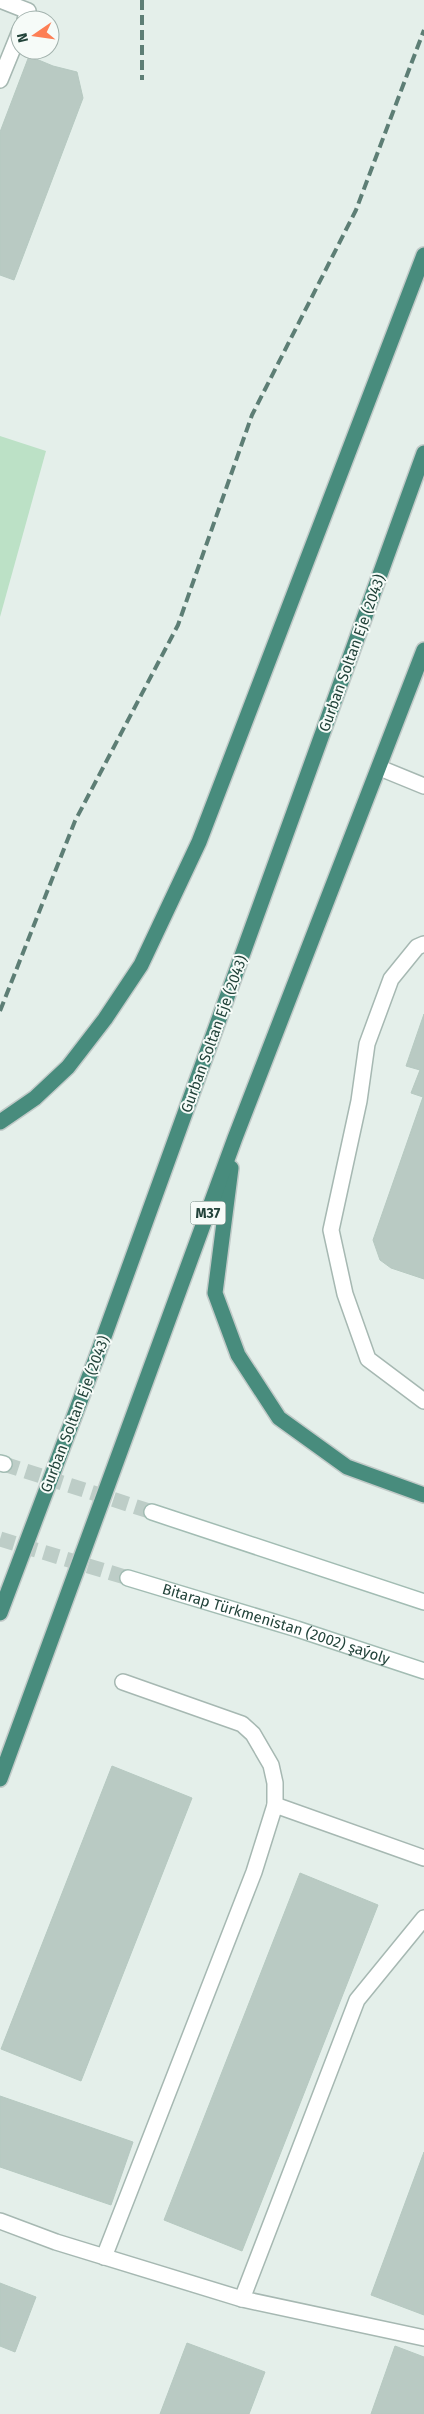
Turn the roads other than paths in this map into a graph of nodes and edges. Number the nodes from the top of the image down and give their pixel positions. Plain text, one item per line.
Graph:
1 (0, 0) edge
2 (26, 10) edge
3 (10, 56) edge
4 (0, 80) edge
5 (424, 256) edge
6 (424, 453) edge
7 (424, 650) edge
8 (380, 768) junction
9 (424, 786) edge
10 (424, 944) edge
11 (0, 1122) edge
12 (235, 1138) junction
13 (424, 1402) edge
14 (424, 1495) edge
15 (152, 1512) tunnel mouth
16 (128, 1578) tunnel mouth
17 (424, 1602) edge
18 (0, 1613) edge
19 (424, 1671) edge
20 (123, 1682) dead end
21 (0, 1780) edge
22 (275, 1805) junction
23 (424, 1858) edge
24 (424, 1918) edge
25 (0, 2221) edge
26 (104, 2257) junction
27 (242, 2299) junction
28 (424, 2338) edge

1 - 2 main road
3 - 4 main road
5 - 11 highway
6 - 18 highway, Gurban Soltan Eje (2043)
7 - 8 highway, M37
8 - 9 main road
8 - 12 highway, M37
10 - 13 main road
12 - 14 highway
12 - 21 highway, M37
15 - 17 main road
16 - 19 main road, Bitarap Türkmenistan (2002) şaýoly
20 - 22 main road
22 - 23 main road
22 - 26 main road
24 - 27 main road
25 - 26 main road
26 - 27 main road
27 - 28 main road

